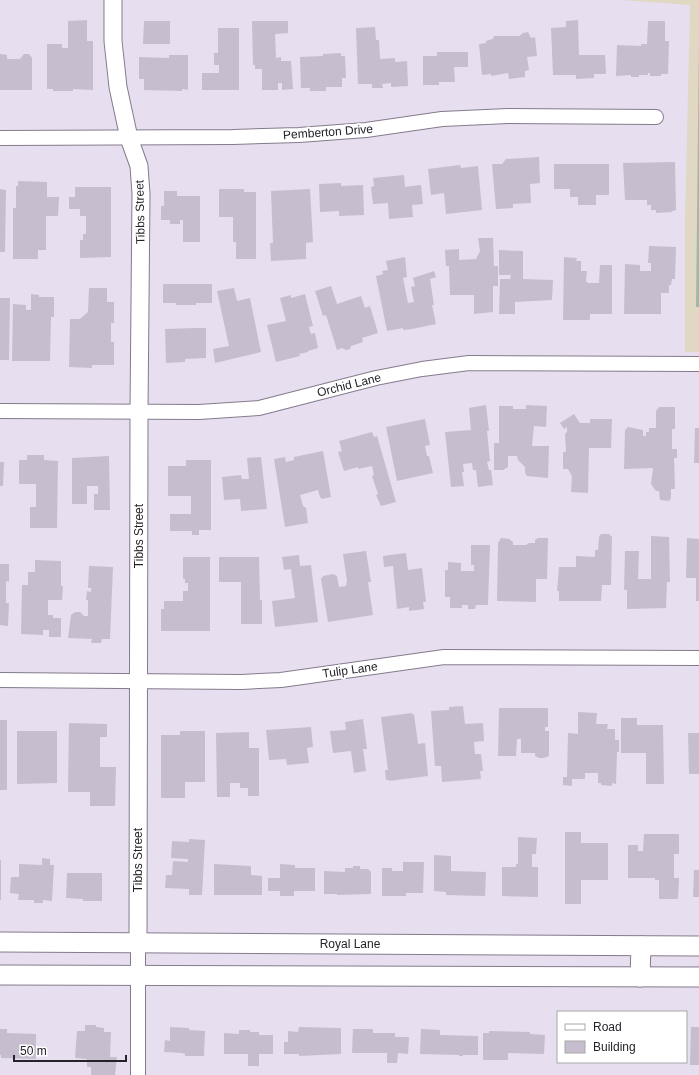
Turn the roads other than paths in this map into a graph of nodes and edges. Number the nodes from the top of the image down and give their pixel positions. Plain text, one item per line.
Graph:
1 (113, 0) edge
2 (656, 117) dead end
3 (0, 138) edge
4 (129, 138) junction
5 (699, 364) edge
6 (0, 411) edge
7 (139, 411) junction
8 (699, 658) edge
9 (0, 680) edge
10 (139, 681) junction
11 (0, 942) edge
12 (138, 942) junction
13 (641, 946) junction
14 (699, 946) edge
15 (0, 975) edge
16 (138, 976) junction
17 (640, 977) junction
18 (699, 977) edge
19 (138, 1075) edge

1 - 4 street, Tibbs Street
2 - 4 street, Pemberton Drive
3 - 4 street, Pemberton Drive
4 - 7 street, Tibbs Street
5 - 7 street, Orchid Lane
6 - 7 street, Orchid Lane
7 - 10 street, Tibbs Street
8 - 10 street, Tulip Lane
9 - 10 street, Tulip Lane
10 - 12 street, Tibbs Street
11 - 12 main road, Royal Lane
12 - 13 main road, Royal Lane
12 - 16 street, Tibbs Street
13 - 14 main road, Royal Lane
13 - 17 main road
15 - 16 main road
16 - 17 main road
16 - 19 street, Tibbs Street
17 - 18 main road

